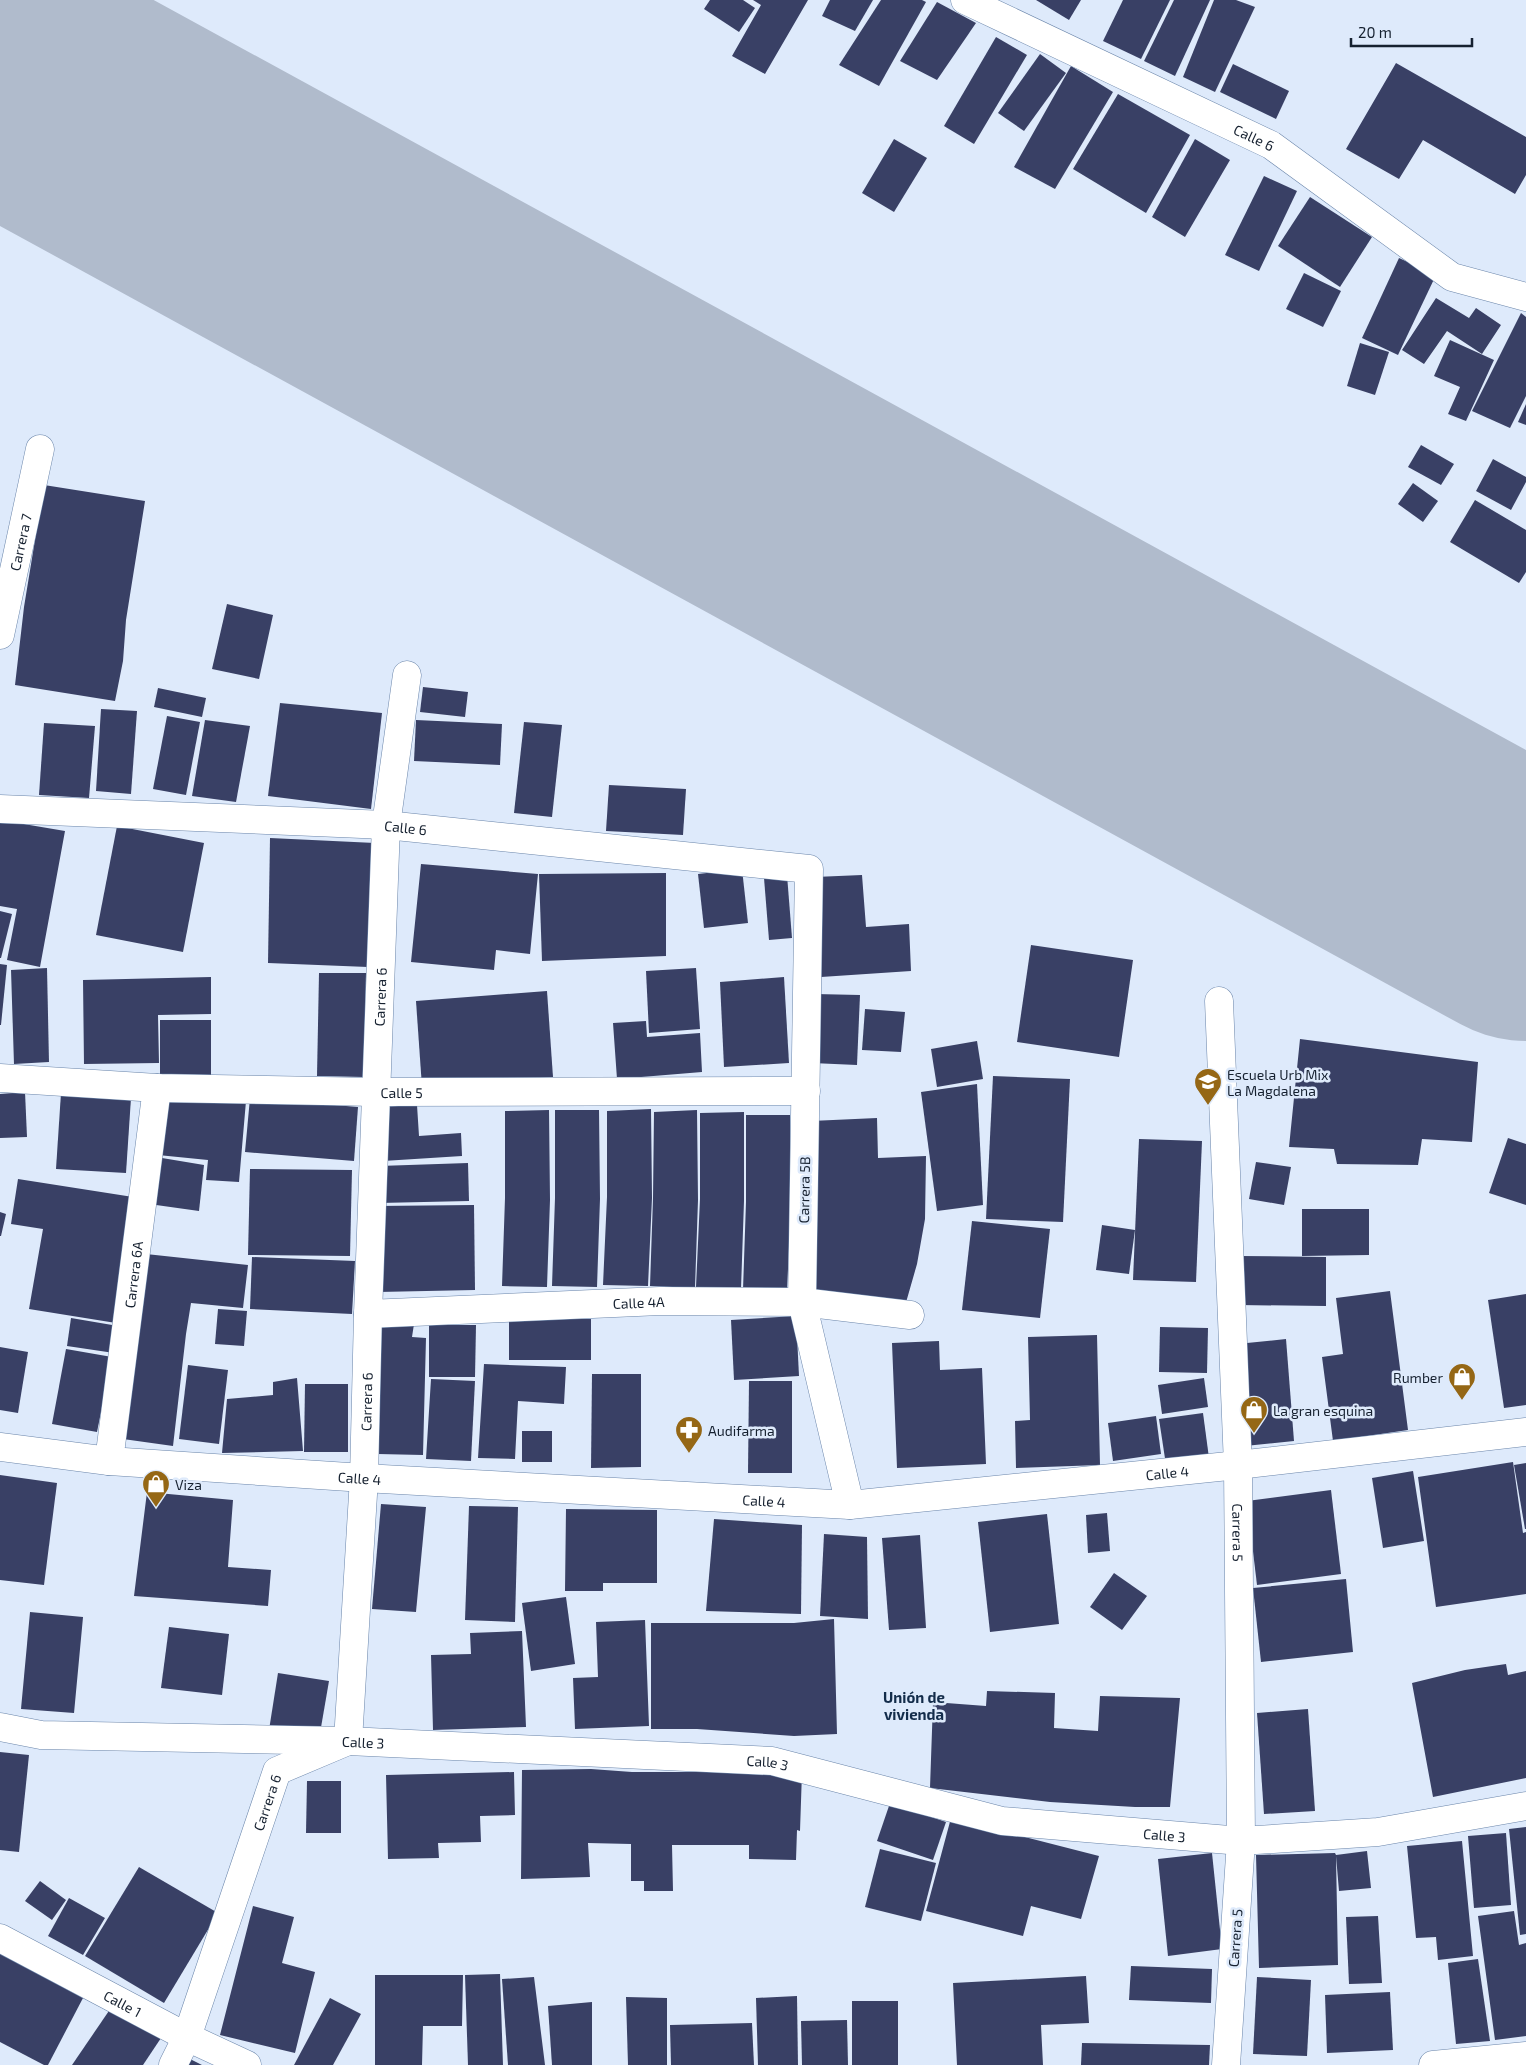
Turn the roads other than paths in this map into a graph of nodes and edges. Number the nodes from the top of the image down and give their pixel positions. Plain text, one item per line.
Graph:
1 (965, 0) edge
2 (1526, 296) edge
3 (40, 449) dead end
4 (0, 635) edge
5 (407, 675) dead end
6 (0, 809) edge
7 (386, 824) junction
8 (809, 869) joint
9 (1219, 1001) dead end
10 (0, 1078) edge
11 (157, 1088) junction
12 (806, 1091) junction
13 (377, 1092) junction
14 (802, 1302) junction
15 (368, 1314) junction
16 (910, 1315) dead end
17 (1526, 1432) edge
18 (0, 1447) edge
19 (110, 1462) junction
20 (1238, 1465) junction
21 (364, 1478) junction
22 (850, 1505) junction
23 (0, 1727) edge
24 (348, 1741) junction
25 (1526, 1806) edge
26 (1242, 1841) junction
27 (0, 1938) edge
28 (187, 2037) junction
29 (1526, 2056) edge
30 (173, 2065) edge
31 (247, 2065) edge
32 (1226, 2065) edge
33 (1433, 2065) edge

1 - 2 street, Calle 6
3 - 4 street, Carrera 7
5 - 7 street, Carrera 6
6 - 7 street, Calle 6
7 - 8 street, Calle 6
7 - 13 street, Carrera 6
8 - 12 street, Carrera 5B
9 - 20 street, Carrera 5
10 - 11 street, Calle 5
11 - 13 street, Calle 5
11 - 19 street, Carrera 6A
12 - 13 street, Calle 5
12 - 14 street, Carrera 5B
13 - 15 street, Carrera 6
14 - 15 street, Calle 4A
14 - 16 street, Calle 4A
14 - 22 street, Carrera 5B
15 - 21 street, Carrera 6
17 - 20 street, Calle 4
18 - 19 street, Calle 4
19 - 21 street, Calle 4
20 - 22 street, Calle 4
20 - 26 street, Carrera 5
21 - 22 street, Calle 4
21 - 24 street, Carrera 6
23 - 24 street, Calle 3
24 - 26 street, Calle 3
24 - 28 street, Carrera 6
25 - 26 street, Calle 3
26 - 32 street, Carrera 5
27 - 28 street, Calle 1
28 - 30 street, Carrera 6
28 - 31 street, Calle 1
29 - 33 street

